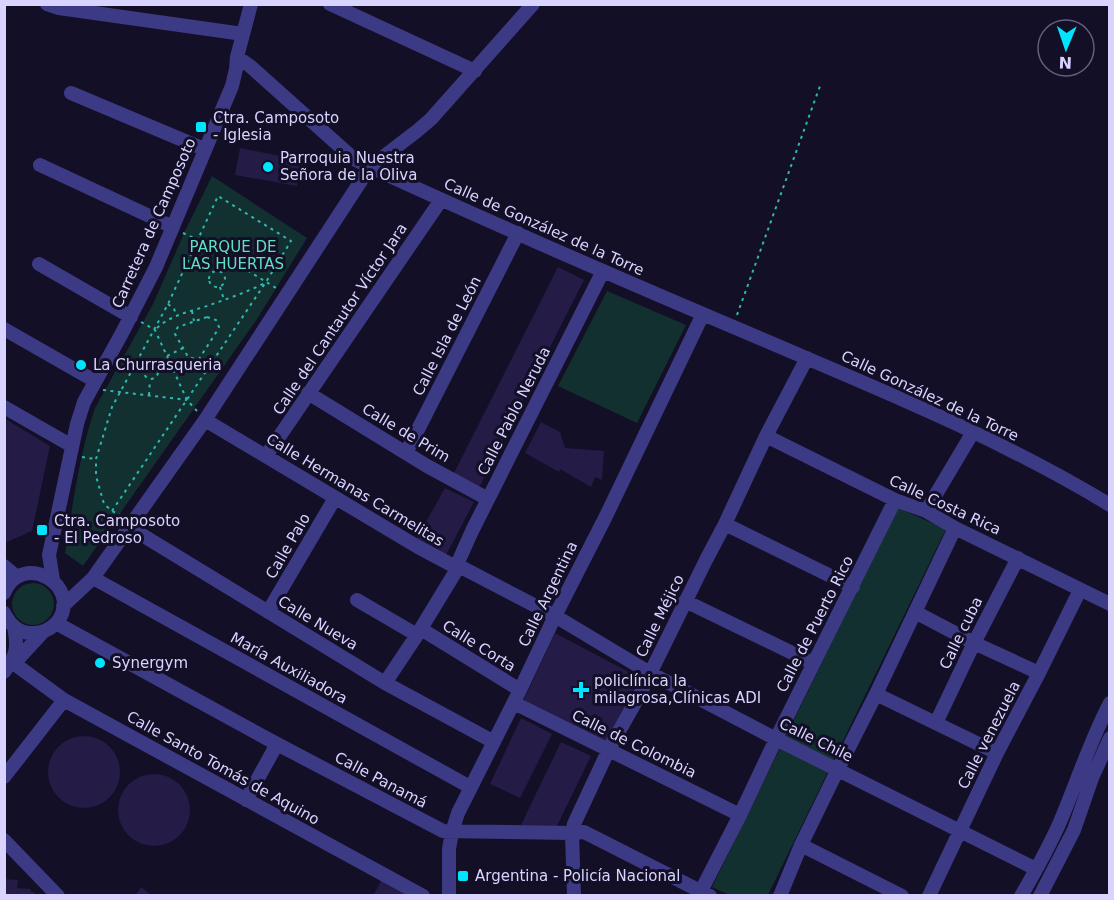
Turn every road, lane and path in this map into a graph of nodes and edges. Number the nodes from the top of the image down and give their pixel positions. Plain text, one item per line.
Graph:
1 (47, 4) edge
2 (251, 4) edge
3 (330, 4) edge
4 (527, 6) edge
5 (243, 34) junction
6 (237, 57) junction
7 (475, 71) junction
8 (820, 86) dead end
9 (71, 93) dead end
10 (204, 149) junction
11 (39, 165) dead end
12 (369, 167) junction
13 (441, 200) junction
14 (173, 227) junction
15 (518, 233) junction
16 (198, 240) junction
17 (230, 261) junction
18 (39, 264) dead end
19 (222, 271) junction
20 (603, 271) junction
21 (266, 282) junction
22 (220, 287) junction
23 (287, 294) junction
24 (224, 300) junction
25 (168, 304) junction
26 (192, 311) junction
27 (704, 314) junction
28 (131, 316) junction
29 (177, 316) junction
30 (194, 321) junction
31 (733, 327) junction
32 (4, 329) edge
33 (155, 330) junction
34 (183, 348) junction
35 (167, 356) junction
36 (807, 358) junction
37 (156, 367) junction
38 (150, 380) junction
39 (94, 383) junction
40 (120, 392) junction
41 (308, 393) junction
42 (149, 396) junction
43 (187, 400) junction
44 (4, 407) edge
45 (205, 420) junction
46 (972, 432) junction
47 (766, 436) junction
48 (72, 446) junction
49 (406, 453) junction
50 (266, 456) junction
51 (335, 498) junction
52 (488, 499) junction
53 (895, 500) junction
54 (1110, 505) edge
55 (112, 511) junction
56 (926, 511) junction
57 (131, 524) junction
58 (725, 524) junction
59 (955, 528) junction
60 (49, 555) junction
61 (1018, 558) junction
62 (4, 566) edge
63 (459, 566) junction
64 (35, 573) junction
65 (17, 577) junction
66 (93, 578) junction
67 (52, 580) junction
68 (853, 587) junction
69 (1080, 590) junction
70 (4, 593) edge
71 (357, 600) dead end
72 (686, 601) junction
73 (1110, 604) edge
74 (63, 606) junction
75 (268, 612) junction
76 (915, 612) junction
77 (4, 613) edge
78 (555, 616) junction
79 (56, 623) junction
80 (14, 627) junction
81 (43, 632) junction
82 (419, 632) junction
83 (974, 643) junction
84 (813, 663) junction
85 (8, 667) edge
86 (650, 673) junction
87 (1039, 673) junction
88 (386, 683) junction
89 (876, 694) junction
90 (517, 696) junction
91 (64, 700) junction
92 (1110, 703) edge
93 (936, 723) junction
94 (1110, 738) edge
95 (776, 739) junction
96 (494, 742) junction
97 (277, 744) junction
98 (609, 749) junction
99 (997, 753) junction
100 (838, 769) junction
101 (4, 777) edge
102 (470, 787) junction
103 (246, 800) junction
104 (740, 815) junction
105 (960, 830) junction
106 (452, 832) junction
107 (572, 833) junction
108 (4, 840) edge
109 (801, 845) junction
110 (1036, 869) junction
111 (705, 893) edge
112 (58, 896) edge
113 (423, 896) edge
114 (449, 896) edge
115 (574, 896) edge
116 (780, 896) edge
117 (902, 896) edge
118 (929, 896) edge
119 (1021, 896) edge
120 (1040, 896) edge

1 - 5 street
2 - 5 street, Carretera de Camposoto
3 - 7 street
4 - 7 street
5 - 6 street, Carretera de Camposoto
6 - 10 street, Carretera de Camposoto
6 - 12 street, Calle de González de la Torre
7 - 12 street
8 - 31 path
9 - 10 street
10 - 14 street, Carretera de Camposoto
11 - 14 street
12 - 13 street, Calle de González de la Torre
12 - 23 street
13 - 15 street, Calle de González de la Torre
13 - 41 street, Calle del Cantautor Víctor Jara
14 - 16 path
14 - 28 street, Carretera de Camposoto
15 - 20 street, Calle de González de la Torre
15 - 49 street, Calle Isla de León
16 - 17 path
16 - 21 path
16 - 25 path
17 - 19 path
17 - 21 path
18 - 28 street
19 - 22 path
19 - 22 path
20 - 27 street, Calle de González de la Torre
20 - 52 street, Calle Pablo Neruda
21 - 23 path
21 - 24 path
21 - 43 path
22 - 24 path
23 - 45 street
24 - 26 path
25 - 29 path
25 - 33 path
26 - 29 path
26 - 30 path
27 - 31 street, Calle de González de la Torre
27 - 78 street, Calle Argentina
28 - 39 street, Carretera de Camposoto
29 - 33 path
30 - 34 path
30 - 34 path
31 - 36 street, Calle González de la Torre
32 - 39 street
33 - 35 path
33 - 40 path
34 - 35 path
35 - 37 path
35 - 43 path
36 - 46 street, Calle González de la Torre
36 - 47 street, Calle Méjico
37 - 38 path
37 - 38 path
38 - 42 path
39 - 40 path
39 - 48 street, Carretera de Camposoto
40 - 42 path
40 - 55 path
41 - 49 street, Calle de Prim
41 - 50 street, Calle del Cantautor Víctor Jara
42 - 43 path
43 - 45 path
43 - 55 path
44 - 48 street
45 - 50 street, Calle Hermanas Carmelitas
45 - 57 street
46 - 54 street, Calle González de la Torre
46 - 56 street
47 - 53 street, Calle Costa Rica
47 - 58 street, Calle Méjico
48 - 60 street, Carretera de Camposoto
49 - 52 street, Calle de Prim
50 - 51 street, Calle Hermanas Carmelitas
51 - 63 street, Calle Hermanas Carmelitas
51 - 75 street, Calle Palo
52 - 63 street, Calle Pablo Neruda
53 - 56 street, Calle Costa Rica
53 - 68 street, Calle de Puerto Rico
55 - 57 path
56 - 59 street, Calle Costa Rica
57 - 66 street
57 - 75 street, Calle Nueva
58 - 68 street
58 - 72 street, Calle Méjico
59 - 61 street, Calle Costa Rica
59 - 76 street
60 - 64 street, Carretera de Camposoto
60 - 67 street, Carretera de Camposoto
61 - 69 street, Calle Costa Rica
61 - 83 street, Calle cuba
62 - 65 street
63 - 78 street, Calle Hermanas Carmelitas
63 - 82 street, Calle Pablo Neruda
64 - 65 street
64 - 67 street
65 - 70 street
66 - 74 street
66 - 102 street, María Auxiliadora
67 - 74 street, Carretera de Camposoto
68 - 84 street, Calle de Puerto Rico
69 - 73 street, Calle Costa Rica
69 - 87 street, Calle venezuela
71 - 82 street, Calle Corta
72 - 84 street
72 - 86 street, Calle Méjico
74 - 79 street
75 - 88 street, Calle Nueva
76 - 83 street
76 - 89 street
77 - 80 street
78 - 86 street, Calle Chile
78 - 90 street, Calle Argentina
79 - 81 street
79 - 97 street, Calle Panamá
80 - 81 street
80 - 85 street
81 - 85 street
82 - 88 street, Calle Pablo Neruda
82 - 90 street, Calle Corta
83 - 87 street
83 - 93 street, Calle cuba
84 - 95 street, Calle de Puerto Rico
85 - 91 street, Calle Santo Tomás de Aquino
86 - 95 street, Calle Chile
86 - 98 street, Calle Méjico
87 - 99 street, Calle venezuela
88 - 96 street, Calle Nueva
89 - 93 street
89 - 100 street
90 - 96 street, Calle Argentina
90 - 98 street, Calle de Colombia
91 - 101 street
91 - 103 street, Calle Santo Tomás de Aquino
92 - 110 street
93 - 99 street
94 - 120 street
95 - 100 street, Calle Chile
95 - 104 street, Calle de Puerto Rico
96 - 102 street, Calle Argentina
97 - 103 street
97 - 106 street, Calle Panamá
98 - 104 street, Calle de Colombia
98 - 107 street, Calle Méjico
99 - 105 street, Calle venezuela
100 - 105 street, Calle Chile
100 - 109 street
102 - 106 street, Calle Argentina
103 - 113 street, Calle Santo Tomás de Aquino
104 - 111 street, Calle de Puerto Rico
105 - 110 street, Calle Chile
105 - 118 street, Calle venezuela
106 - 107 street, Calle Panamá
106 - 114 street, Calle Argentina
107 - 111 street, Calle Panamá
107 - 115 street, Calle Méjico
108 - 112 street
109 - 116 street
109 - 117 street
110 - 119 street

